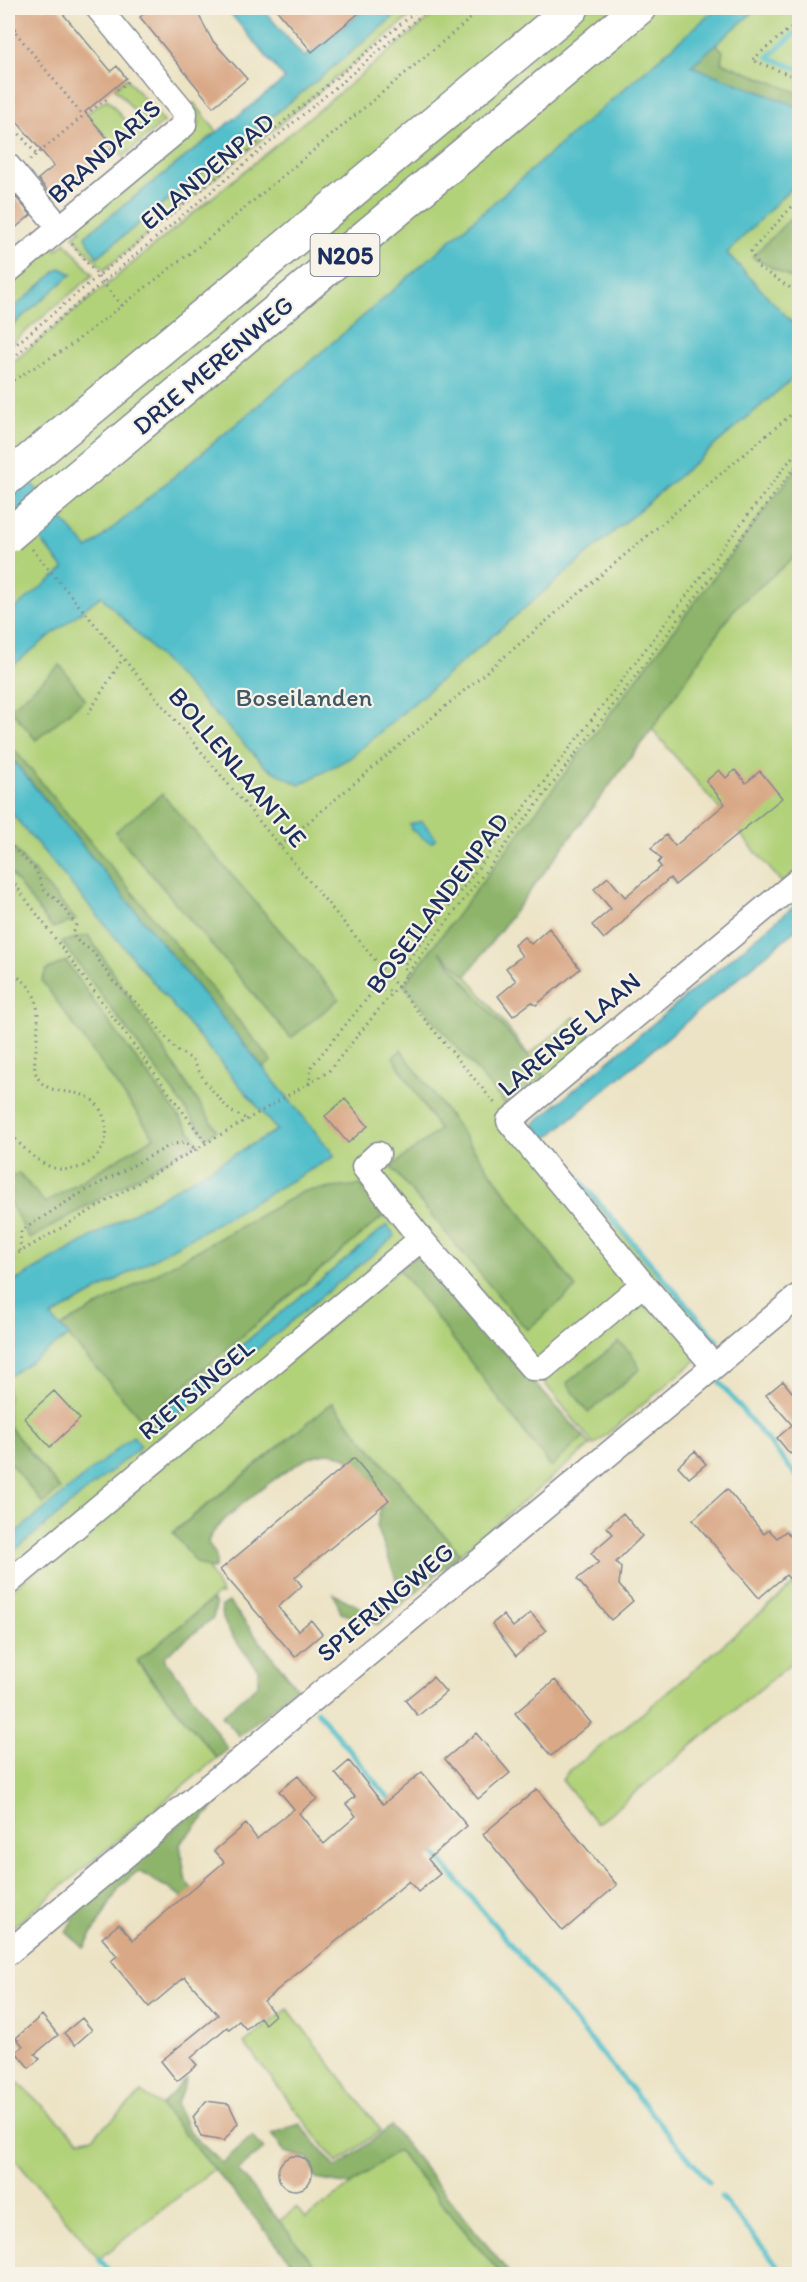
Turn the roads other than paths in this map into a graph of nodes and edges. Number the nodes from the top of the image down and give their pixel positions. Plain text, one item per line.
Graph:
1 (98, 8) edge
2 (572, 8) edge
3 (639, 8) edge
4 (11, 170) edge
5 (60, 228) junction
6 (8, 272) edge
7 (14, 472) edge
8 (8, 537) edge
9 (800, 879) edge
10 (378, 1154) dead end
11 (421, 1239) junction
12 (643, 1284) junction
13 (800, 1295) edge
14 (714, 1366) junction
15 (8, 1583) edge
16 (8, 1953) edge

1 - 5 street, BRANDARIS
2 - 7 highway, DRIE MERENWEG / N205
3 - 8 highway, DRIE MERENWEG / N205, bridge
4 - 5 street
5 - 6 street, BRANDARIS
9 - 12 street, LARENSE LAAN
10 - 11 street
11 - 12 street
11 - 15 street, RIETSINGEL
12 - 14 street, LARENSE LAAN
13 - 14 street, SPIERINGWEG
14 - 16 street, SPIERINGWEG

